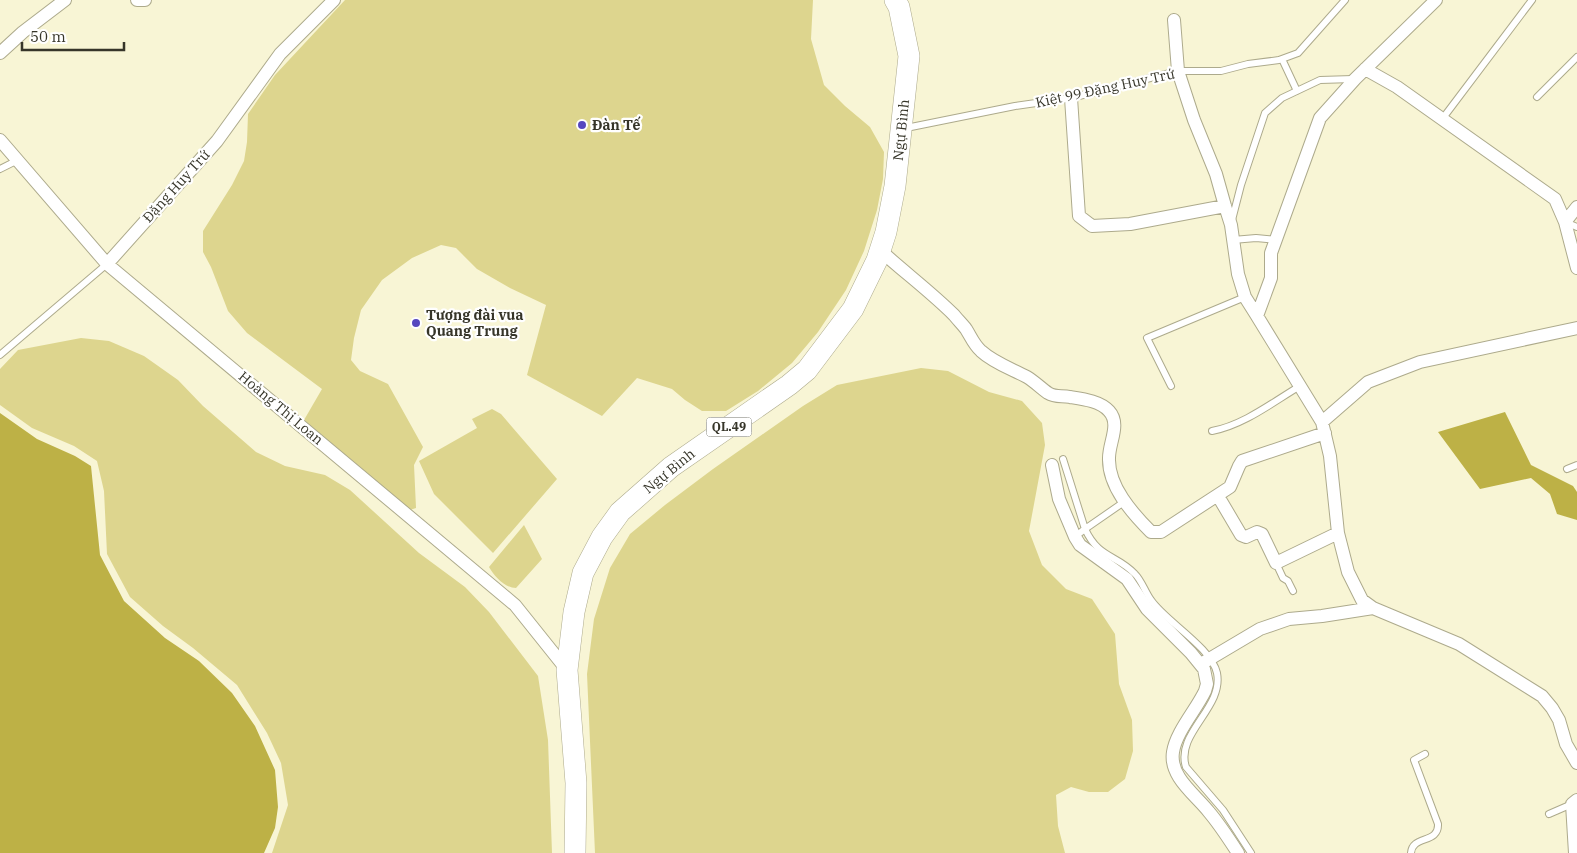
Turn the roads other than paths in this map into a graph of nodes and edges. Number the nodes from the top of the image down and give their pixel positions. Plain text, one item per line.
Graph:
1 (65, 0) edge
2 (137, 0) edge
3 (145, 0) edge
4 (334, 0) edge
5 (895, 0) edge
6 (1344, 0) edge
7 (1436, 0) edge
8 (1532, 0) edge
9 (1174, 20) dead end
10 (0, 53) edge
11 (1577, 58) edge
12 (1282, 59) junction
13 (1365, 69) junction
14 (1178, 71) junction
15 (1355, 80) junction
16 (1297, 91) junction
17 (1537, 97) dead end
18 (1071, 98) junction
19 (1443, 118) junction
20 (901, 129) junction
21 (0, 140) edge
22 (18, 160) junction
23 (0, 168) edge
24 (1225, 206) junction
25 (1577, 207) edge
26 (1231, 225) junction
27 (1571, 225) edge
28 (1233, 240) junction
29 (1276, 240) junction
30 (880, 250) junction
31 (107, 264) junction
32 (1577, 268) edge
33 (1244, 297) junction
34 (1257, 316) junction
35 (1577, 328) edge
36 (0, 355) edge
37 (1171, 386) dead end
38 (1300, 386) junction
39 (1324, 428) junction
40 (1212, 430) dead end
41 (1057, 462) dead end
42 (1577, 465) edge
43 (1567, 469) dead end
44 (1218, 496) junction
45 (1124, 502) junction
46 (1338, 532) junction
47 (1080, 533) junction
48 (1276, 563) junction
49 (1293, 591) dead end
50 (1374, 608) junction
51 (1205, 661) junction
52 (567, 670) junction
53 (1425, 754) dead end
54 (1577, 763) edge
55 (1574, 802) edge
56 (1549, 814) dead end
57 (575, 853) edge
58 (1238, 853) edge
59 (1251, 853) edge
60 (1411, 853) edge
61 (1574, 853) edge

1 - 10 street
2 - 3 street
4 - 31 street, Đặng Huy Trứ
5 - 20 highway, Ngự Bình / QL.49
6 - 12 lane, Kiệt 99 Đặng Huy Trứ
7 - 13 street
8 - 19 lane
9 - 14 street
11 - 17 lane
12 - 14 lane, Kiệt 99 Đặng Huy Trứ
12 - 16 lane
13 - 15 street
13 - 19 street
14 - 18 lane, Kiệt 99 Đặng Huy Trứ
14 - 24 street
15 - 16 lane
15 - 29 street
16 - 26 lane
18 - 20 lane, Kiệt 99 Đặng Huy Trứ
18 - 24 street
19 - 27 street
20 - 30 highway, Ngự Bình / QL.49
21 - 22 street, Hoàng Thị Loan
22 - 23 lane
22 - 31 street, Hoàng Thị Loan
24 - 26 street
25 - 27 street
26 - 28 street
27 - 32 street
28 - 29 lane
28 - 33 street
29 - 34 street
30 - 45 street
30 - 52 highway, Ngự Bình / QL.49
31 - 36 lane, Đặng Huy Trứ
31 - 52 street, Hoàng Thị Loan
33 - 34 street
33 - 37 lane
34 - 38 street
35 - 39 street
38 - 39 street
38 - 40 lane
39 - 44 street
39 - 46 street
41 - 47 street
42 - 43 lane
44 - 45 street
44 - 48 street
45 - 47 lane
46 - 48 street
46 - 50 street
47 - 51 street
48 - 49 lane
50 - 51 street
50 - 54 street
51 - 58 street
51 - 59 lane
52 - 57 highway, Ngự Bình / QL.49
53 - 60 lane
55 - 56 lane
55 - 61 street

